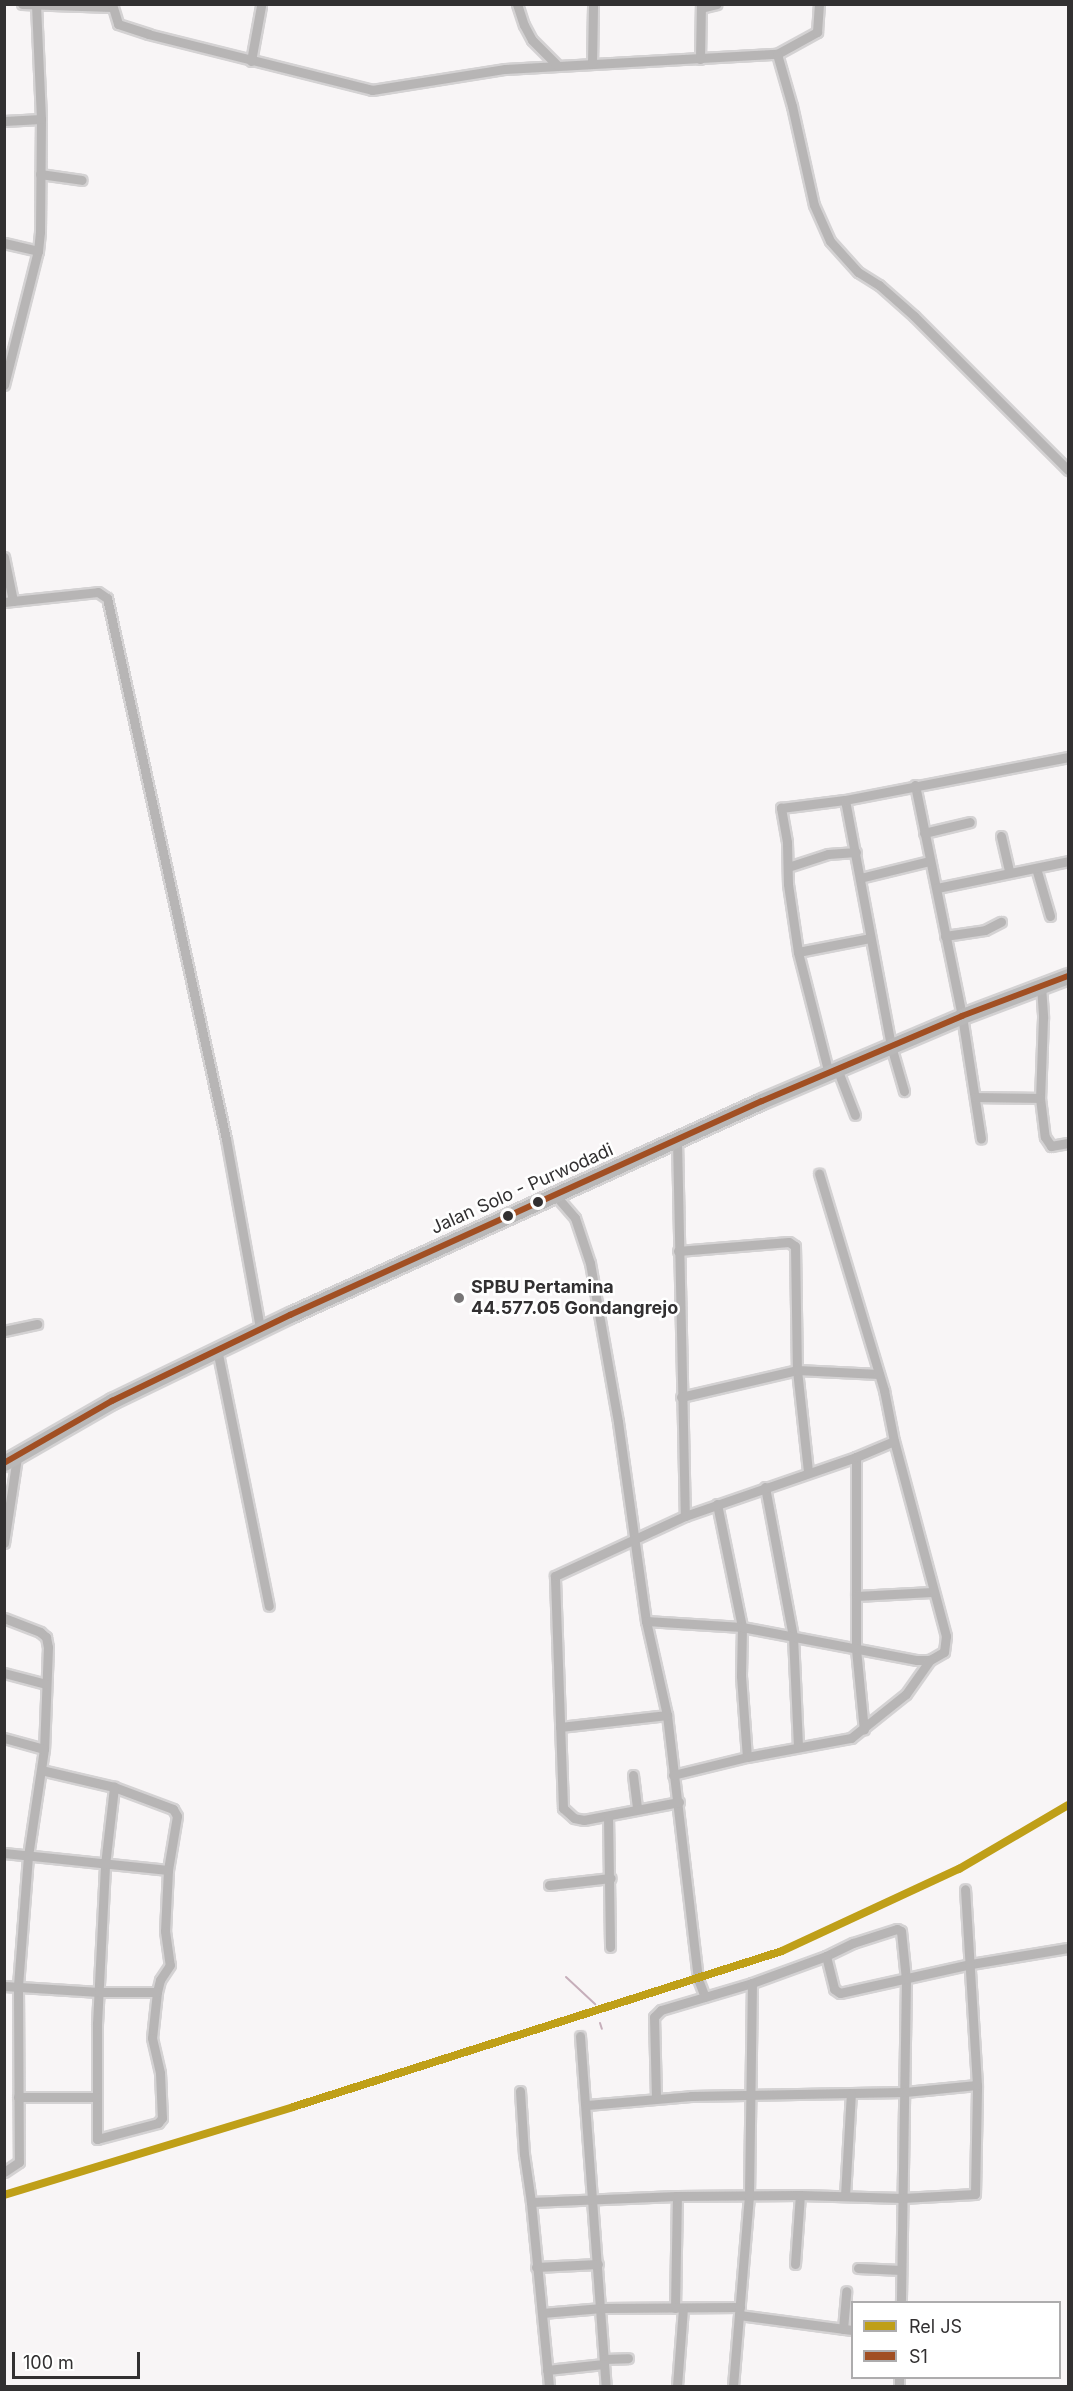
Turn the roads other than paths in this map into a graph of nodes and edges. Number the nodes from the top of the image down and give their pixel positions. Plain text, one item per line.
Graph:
1 (22, 4) edge
2 (517, 4) edge
3 (593, 4) edge
4 (717, 4) edge
5 (819, 4) edge
6 (36, 5) edge
7 (112, 6) edge
8 (261, 6) edge
9 (701, 6) edge
10 (777, 54) junction
11 (700, 59) junction
12 (251, 61) junction
13 (592, 64) junction
14 (557, 65) junction
15 (41, 119) junction
16 (4, 121) edge
17 (40, 174) junction
18 (82, 180) dead end
19 (4, 243) edge
20 (38, 251) junction
21 (4, 385) edge
22 (1068, 470) edge
23 (4, 557) edge
24 (9, 601) edge
25 (1068, 758) edge
26 (915, 785) junction
27 (845, 800) junction
28 (970, 822) dead end
29 (924, 833) junction
30 (1001, 836) dead end
31 (856, 852) junction
32 (930, 861) junction
33 (1068, 861) edge
34 (788, 867) junction
35 (1036, 868) junction
36 (1009, 872) junction
37 (860, 878) junction
38 (936, 888) junction
39 (1050, 916) dead end
40 (1001, 922) dead end
41 (945, 936) junction
42 (870, 938) junction
43 (798, 952) junction
44 (1068, 976) edge
45 (1041, 986) junction
46 (962, 1016) junction
47 (891, 1046) junction
48 (833, 1073) junction
49 (904, 1091) dead end
50 (975, 1097) junction
51 (1040, 1098) junction
52 (855, 1115) dead end
53 (981, 1139) dead end
54 (677, 1140) junction
55 (1068, 1143) edge
56 (819, 1173) dead end
57 (556, 1196) junction
58 (678, 1251) junction
59 (37, 1324) dead end
60 (260, 1328) junction
61 (4, 1331) edge
62 (217, 1349) junction
63 (797, 1370) junction
64 (879, 1374) junction
65 (681, 1397) junction
66 (894, 1441) junction
67 (855, 1457) junction
68 (11, 1460) edge
69 (808, 1471) junction
70 (765, 1487) junction
71 (717, 1504) junction
72 (685, 1516) junction
73 (636, 1538) junction
74 (4, 1543) edge
75 (932, 1592) junction
76 (855, 1596) junction
77 (269, 1606) dead end
78 (4, 1618) edge
79 (646, 1621) junction
80 (742, 1627) junction
81 (793, 1636) junction
82 (856, 1649) junction
83 (930, 1660) junction
84 (4, 1673) edge
85 (46, 1684) junction
86 (667, 1715) junction
87 (560, 1727) junction
88 (864, 1730) junction
89 (4, 1738) edge
90 (798, 1747) junction
91 (44, 1749) junction
92 (747, 1757) junction
93 (41, 1770) junction
94 (633, 1775) dead end
95 (673, 1775) junction
96 (114, 1787) junction
97 (679, 1802) junction
98 (637, 1809) junction
99 (608, 1816) junction
100 (4, 1852) edge
101 (28, 1856) junction
102 (105, 1865) junction
103 (168, 1870) junction
104 (611, 1878) junction
105 (549, 1885) dead end
106 (965, 1888) dead end
107 (610, 1947) dead end
108 (1068, 1948) edge
109 (826, 1956) junction
110 (971, 1964) junction
111 (906, 1979) junction
112 (752, 1983) junction
113 (4, 1986) edge
114 (18, 1987) junction
115 (99, 1992) junction
116 (157, 1992) junction
117 (705, 1997) junction
118 (580, 2036) dead end
119 (977, 2085) junction
120 (520, 2091) dead end
121 (905, 2092) junction
122 (850, 2093) junction
123 (750, 2096) junction
124 (18, 2097) junction
125 (97, 2097) junction
126 (656, 2098) junction
127 (587, 2104) junction
128 (4, 2172) edge
129 (800, 2195) junction
130 (677, 2196) junction
131 (749, 2196) junction
132 (844, 2196) junction
133 (592, 2198) junction
134 (902, 2198) junction
135 (531, 2202) junction
136 (598, 2264) junction
137 (795, 2264) dead end
138 (536, 2267) junction
139 (858, 2268) dead end
140 (901, 2270) junction
141 (846, 2291) dead end
142 (901, 2301) edge
143 (602, 2308) junction
144 (679, 2308) junction
145 (740, 2311) junction
146 (542, 2313) junction
147 (848, 2329) edge
148 (628, 2358) dead end
149 (604, 2362) junction
150 (547, 2370) junction
151 (549, 2386) edge
152 (606, 2386) edge
153 (677, 2386) edge
154 (734, 2386) edge

1 - 6 street
2 - 14 street
3 - 13 street
4 - 9 street
5 - 10 street
6 - 7 street
6 - 15 street
7 - 12 street
8 - 12 street
9 - 11 street
10 - 11 street
10 - 22 street
11 - 13 street
12 - 14 street
13 - 14 street
15 - 16 street
15 - 17 street
17 - 18 street
17 - 20 street
19 - 20 street
20 - 21 street
23 - 24 street
24 - 60 street
25 - 26 street
26 - 27 street
26 - 29 street
27 - 31 street
27 - 34 street
28 - 29 street
29 - 32 street
30 - 36 street
31 - 34 street
31 - 37 street
32 - 37 street
32 - 38 street
33 - 35 street
34 - 43 street
35 - 36 street
35 - 39 street
36 - 38 street
37 - 42 street
38 - 41 street
40 - 41 street
41 - 46 street
42 - 43 street
42 - 47 street
43 - 48 street
44 - 45 main road, Jalan Solo - Purwodadi
45 - 46 main road, Jalan Solo - Purwodadi
45 - 51 street
46 - 47 main road, Jalan Solo - Purwodadi
46 - 50 street
47 - 48 main road, Jalan Solo - Purwodadi
47 - 49 street
48 - 52 street
48 - 54 main road, Jalan Solo - Purwodadi
50 - 51 street
50 - 53 street
51 - 55 street
54 - 57 main road, Jalan Solo - Purwodadi
54 - 58 street
56 - 64 street
57 - 60 main road, Jalan Solo - Purwodadi
57 - 73 street
58 - 63 street
58 - 65 street
59 - 61 street
60 - 62 main road, Jalan Solo - Purwodadi
62 - 68 main road, Jalan Solo - Purwodadi
62 - 77 street
63 - 64 street
63 - 65 street
63 - 69 street
64 - 66 street
65 - 72 street
66 - 67 street
66 - 75 street
67 - 69 street
67 - 76 street
68 - 74 street
69 - 70 street
70 - 71 street
70 - 81 street
71 - 72 street
71 - 80 street
72 - 73 street
73 - 79 street
73 - 87 street
75 - 76 street
75 - 83 street
76 - 82 street
78 - 85 street
79 - 80 street
79 - 86 street
80 - 81 street
80 - 92 street
81 - 82 street
81 - 90 street
82 - 83 street
82 - 88 street
83 - 88 street
84 - 85 street
85 - 91 street
86 - 87 street
86 - 95 street
87 - 99 street
88 - 90 street
89 - 91 street
90 - 92 street
91 - 93 street
92 - 95 street
93 - 96 street
93 - 101 street
94 - 98 street
95 - 97 street
96 - 102 street
96 - 103 street
97 - 98 street
97 - 117 street
98 - 99 street
99 - 104 street
100 - 101 street
101 - 102 street
101 - 114 street
102 - 103 street
102 - 115 street
103 - 116 street
104 - 105 street
104 - 107 street
106 - 110 street
108 - 110 street
109 - 111 street
109 - 111 street
109 - 112 street
110 - 111 street
110 - 119 street
111 - 121 street
112 - 117 street
112 - 123 street
113 - 114 street
114 - 115 street
114 - 124 street
115 - 116 street
115 - 125 street
116 - 125 street
117 - 126 street
118 - 127 street
119 - 121 street
119 - 134 street
120 - 135 street
121 - 122 street
121 - 134 street
122 - 123 street
122 - 132 street
123 - 126 street
123 - 131 street
124 - 125 street
124 - 128 street
126 - 127 street
127 - 133 street
129 - 131 street
129 - 132 street
129 - 137 street
130 - 131 street
130 - 133 street
130 - 144 street
131 - 145 street
132 - 134 street
133 - 135 street
133 - 136 street
134 - 140 street
135 - 138 street
136 - 138 street
136 - 143 street
138 - 146 street
139 - 140 street
140 - 142 street
141 - 147 street
143 - 144 street
143 - 146 street
143 - 149 street
144 - 145 street
144 - 153 street
145 - 147 street
145 - 154 street
146 - 150 street
148 - 149 street
149 - 150 street
149 - 152 street
150 - 151 street

